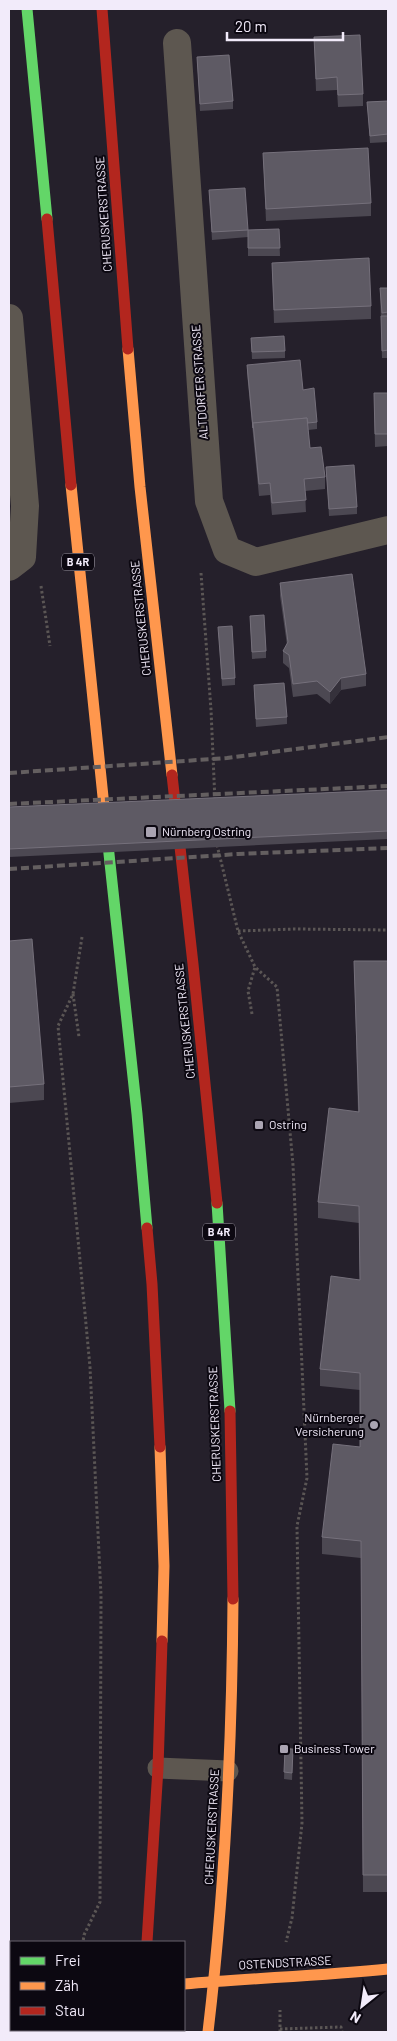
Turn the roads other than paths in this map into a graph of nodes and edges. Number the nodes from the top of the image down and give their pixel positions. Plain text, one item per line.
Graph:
1 (27, 9) edge
2 (102, 9) edge
3 (176, 43) dead end
4 (9, 318) edge
5 (388, 530) edge
6 (16, 562) edge
7 (158, 1768) junction
8 (228, 1771) junction
9 (147, 1941) edge
10 (388, 1969) edge
11 (214, 1981) junction
12 (185, 1984) edge
13 (208, 2032) edge

1 - 7 main road, B 4R
2 - 8 main road, CHERUSKERSTRASSE / B 4R
3 - 5 street, ALTDORFER STRASSE
4 - 6 street
7 - 8 lane
7 - 9 main road, B 4R
8 - 11 main road, CHERUSKERSTRASSE / B 4R
10 - 11 main road, OSTENDSTRASSE
11 - 12 main road, OSTENDSTRASSE
11 - 13 main road, CHERUSKERSTRASSE / B 4R

